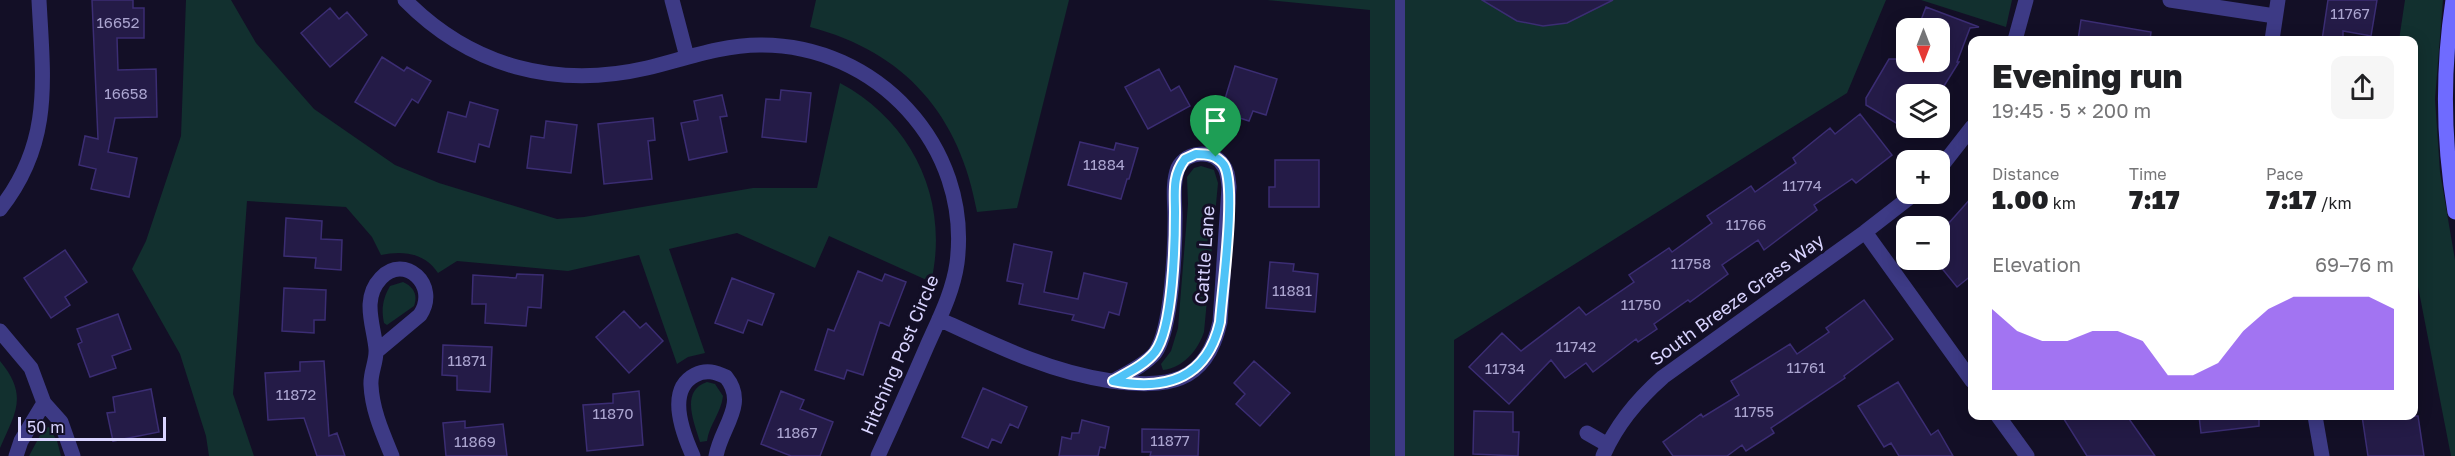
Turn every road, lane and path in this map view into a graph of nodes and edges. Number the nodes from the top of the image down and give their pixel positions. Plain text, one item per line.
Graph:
1 (39, 0) edge
2 (405, 0) edge
3 (672, 0) edge
4 (1400, 0) edge
5 (2026, 0) edge
6 (2170, 0) edge
7 (2278, 0) edge
8 (2453, 0) edge
9 (2275, 16) junction
10 (2016, 36) edge
11 (2272, 36) edge
12 (687, 57) junction
13 (1968, 132) edge
14 (1950, 155) edge
15 (1901, 204) edge
16 (0, 209) edge
17 (2455, 212) edge
18 (1865, 232) junction
19 (939, 319) junction
20 (0, 331) edge
21 (377, 351) junction
22 (1968, 375) edge
23 (1113, 381) junction
24 (44, 402) junction
25 (2001, 420) edge
26 (2316, 420) edge
27 (1587, 433) dead end
28 (1605, 450) edge
29 (16, 456) edge
30 (73, 456) edge
31 (392, 456) edge
32 (693, 456) edge
33 (716, 456) edge
34 (878, 456) edge
35 (1400, 456) edge
36 (2027, 456) edge
37 (2322, 456) edge

1 - 16 street
2 - 12 street, Hitching Post Circle
3 - 12 street
4 - 35 lane
5 - 10 street
6 - 9 street
7 - 9 street
8 - 17 street
9 - 11 street
12 - 19 street, Hitching Post Circle
13 - 14 street
15 - 18 street, South Breeze Grass Way
18 - 22 street
18 - 28 street, South Breeze Grass Way
19 - 23 street, Cattle Lane
19 - 34 street, Hitching Post Circle
20 - 24 street
21 - 21 street
21 - 31 street
23 - 23 street, Cattle Lane
24 - 29 street
24 - 30 street
25 - 36 street
26 - 37 street
27 - 28 street
32 - 33 street

